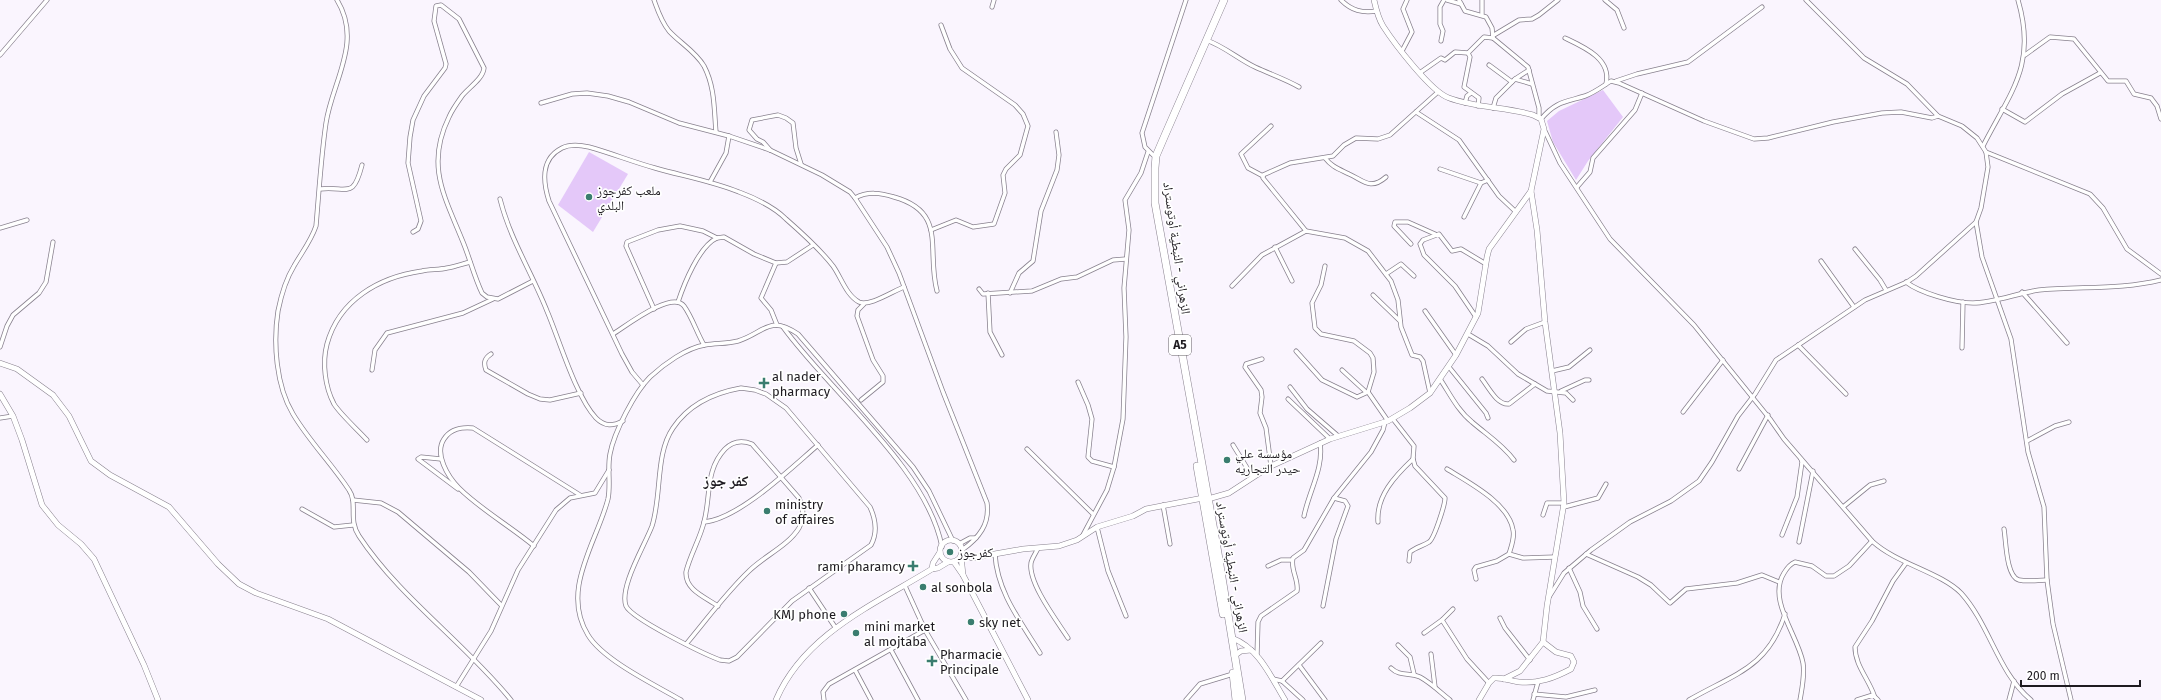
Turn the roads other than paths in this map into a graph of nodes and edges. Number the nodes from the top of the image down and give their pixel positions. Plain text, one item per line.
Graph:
1 (47, 0) edge
2 (337, 0) edge
3 (654, 0) edge
4 (994, 0) edge
5 (1186, 0) edge
6 (1219, 0) edge
7 (1224, 0) edge
8 (1342, 0) edge
9 (1374, 0) edge
10 (1406, 0) edge
11 (1444, 0) edge
12 (1447, 0) edge
13 (1482, 0) edge
14 (1558, 0) edge
15 (1605, 0) edge
16 (1806, 0) edge
17 (2018, 0) edge
18 (1460, 2) edge
19 (992, 7) dead end
20 (1762, 7) dead end
21 (1216, 11) junction
22 (1377, 11) junction
23 (1482, 14) junction
24 (941, 25) dead end
25 (1624, 28) dead end
26 (1494, 36) junction
27 (1565, 38) dead end
28 (1206, 40) junction
29 (1441, 41) dead end
30 (1402, 51) junction
31 (1468, 53) junction
32 (0, 55) edge
33 (2025, 56) junction
34 (1489, 65) dead end
35 (1528, 70) junction
36 (1420, 72) junction
37 (2100, 73) junction
38 (1514, 81) junction
39 (1615, 82) junction
40 (1532, 84) junction
41 (1606, 84) junction
42 (1298, 87) dead end
43 (1438, 92) junction
44 (1471, 93) junction
45 (1642, 93) junction
46 (541, 103) dead end
47 (1465, 103) junction
48 (1478, 106) junction
49 (1493, 108) junction
50 (2002, 109) junction
51 (1416, 112) junction
52 (1938, 116) junction
53 (1540, 118) junction
54 (2161, 119) edge
55 (1271, 126) dead end
56 (1544, 129) junction
57 (716, 132) junction
58 (1056, 132) dead end
59 (729, 136) junction
60 (1983, 146) junction
61 (770, 150) junction
62 (1986, 152) junction
63 (1151, 153) junction
64 (1325, 158) junction
65 (801, 164) junction
66 (362, 165) dead end
67 (1440, 169) dead end
68 (1263, 176) junction
69 (1386, 177) dead end
70 (1488, 180) junction
71 (710, 182) junction
72 (1482, 183) junction
73 (1577, 187) junction
74 (320, 189) junction
75 (1532, 191) junction
76 (856, 198) junction
77 (500, 199) dead end
78 (1516, 212) junction
79 (1464, 217) dead end
80 (28, 220) dead end
81 (1976, 222) junction
82 (0, 228) edge
83 (931, 230) junction
84 (1306, 231) junction
85 (413, 232) dead end
86 (1435, 234) junction
87 (717, 238) junction
88 (52, 242) dead end
89 (1411, 244) dead end
90 (813, 245) junction
91 (1275, 247) junction
92 (1855, 249) dead end
93 (1126, 259) junction
94 (1821, 261) dead end
95 (470, 262) junction
96 (776, 263) junction
97 (1486, 264) junction
98 (1325, 266) dead end
99 (1386, 274) junction
100 (2161, 274) edge
101 (1414, 276) dead end
102 (2161, 280) edge
103 (533, 281) junction
104 (1292, 281) dead end
105 (1906, 282) junction
106 (1232, 286) dead end
107 (904, 287) junction
108 (979, 289) dead end
109 (1886, 290) junction
110 (937, 291) dead end
111 (1010, 292) junction
112 (2022, 292) junction
113 (988, 293) junction
114 (1373, 295) dead end
115 (1997, 298) junction
116 (493, 300) junction
117 (678, 302) junction
118 (1963, 302) junction
119 (864, 304) junction
120 (1854, 307) junction
121 (654, 309) junction
122 (1425, 311) dead end
123 (1477, 317) junction
124 (1400, 320) junction
125 (1545, 322) junction
126 (777, 325) junction
127 (783, 327) junction
128 (613, 334) junction
129 (1468, 334) junction
130 (1511, 342) dead end
131 (2067, 343) dead end
132 (704, 345) junction
133 (1798, 345) junction
134 (0, 347) edge
135 (1962, 348) dead end
136 (1590, 350) dead end
137 (1296, 351) dead end
138 (491, 354) dead end
139 (1002, 355) dead end
140 (1456, 355) junction
141 (1262, 359) dead end
142 (1723, 360) junction
143 (0, 363) edge
144 (1449, 367) junction
145 (372, 370) dead end
146 (1342, 370) dead end
147 (1552, 371) junction
148 (1440, 379) junction
149 (1482, 379) dead end
150 (1589, 380) dead end
151 (1078, 382) dead end
152 (1535, 384) junction
153 (643, 385) junction
154 (1290, 386) dead end
155 (1561, 391) junction
156 (1367, 392) junction
157 (1555, 392) junction
158 (581, 393) junction
159 (1430, 393) junction
160 (0, 394) edge
161 (1846, 394) dead end
162 (1752, 398) junction
163 (1288, 399) dead end
164 (861, 400) dead end
165 (1572, 400) dead end
166 (1683, 412) dead end
167 (1768, 415) junction
168 (12, 416) junction
169 (0, 418) edge
170 (1488, 418) dead end
171 (623, 421) junction
172 (1389, 421) junction
173 (2069, 422) dead end
174 (1337, 435) junction
175 (1330, 439) junction
176 (367, 440) dead end
177 (2027, 441) junction
178 (1320, 444) junction
179 (818, 445) junction
180 (1233, 445) dead end
181 (898, 448) junction
182 (1027, 449) dead end
183 (891, 454) junction
184 (1800, 456) junction
185 (441, 459) junction
186 (1413, 459) junction
187 (1514, 460) dead end
188 (1271, 466) junction
189 (1114, 467) junction
190 (1739, 469) dead end
191 (609, 470) junction
192 (1447, 470) dead end
193 (1813, 471) junction
194 (782, 476) junction
195 (1252, 476) junction
196 (1884, 481) dead end
197 (1606, 484) dead end
198 (466, 494) junction
199 (580, 495) junction
200 (1334, 498) junction
201 (1205, 499) junction
202 (353, 500) junction
203 (1163, 505) junction
204 (1564, 505) junction
205 (1844, 506) junction
206 (302, 509) dead end
207 (1093, 514) junction
208 (1543, 515) dead end
209 (1304, 516) dead end
210 (704, 522) junction
211 (1378, 522) dead end
212 (353, 525) junction
213 (1097, 527) junction
214 (2004, 529) dead end
215 (1083, 535) junction
216 (1782, 535) dead end
217 (976, 538) junction
218 (1872, 540) junction
219 (953, 541) junction
220 (1799, 542) dead end
221 (959, 544) junction
222 (1170, 544) dead end
223 (534, 546) junction
224 (1038, 548) junction
225 (941, 549) junction
226 (962, 553) junction
227 (995, 554) junction
228 (1509, 554) junction
229 (1586, 554) junction
230 (1555, 557) junction
231 (1292, 560) junction
232 (1409, 561) dead end
233 (948, 562) junction
234 (954, 562) junction
235 (1906, 563) junction
236 (1268, 566) dead end
237 (932, 568) junction
238 (1569, 568) junction
239 (963, 575) junction
240 (1476, 579) dead end
241 (2047, 580) junction
242 (1779, 582) junction
243 (905, 586) junction
244 (1221, 587) junction
245 (809, 588) junction
246 (1549, 598) junction
247 (502, 605) junction
248 (718, 606) junction
249 (1323, 606) dead end
250 (1453, 609) dead end
251 (1785, 614) junction
252 (1126, 616) dead end
253 (1500, 618) dead end
254 (1442, 620) junction
255 (835, 627) junction
256 (1597, 629) dead end
257 (925, 630) junction
258 (1424, 632) dead end
259 (1068, 638) dead end
260 (1232, 638) junction
261 (1543, 642) junction
262 (1321, 643) dead end
263 (687, 644) junction
264 (1398, 645) dead end
265 (891, 650) junction
266 (1252, 650) junction
267 (1040, 653) dead end
268 (1431, 654) dead end
269 (1257, 655) junction
270 (1234, 656) junction
271 (473, 657) junction
272 (1530, 660) junction
273 (1299, 666) junction
274 (1391, 668) dead end
275 (855, 670) junction
276 (1233, 674) junction
277 (1414, 674) junction
278 (1272, 678) junction
279 (1504, 679) junction
280 (1282, 681) junction
281 (2014, 681) junction
282 (1489, 682) junction
283 (1538, 682) junction
284 (456, 687) junction
285 (1435, 687) junction
286 (1595, 690) dead end
287 (1534, 694) junction
288 (1874, 696) junction
289 (158, 700) edge
290 (481, 700) edge
291 (511, 700) edge
292 (681, 700) edge
293 (776, 700) edge
294 (824, 700) edge
295 (871, 700) edge
296 (918, 700) edge
297 (966, 700) edge
298 (1028, 700) edge
299 (1186, 700) edge
300 (1236, 700) edge
301 (1242, 700) edge
302 (1285, 700) edge
303 (1303, 700) edge
304 (1325, 700) edge
305 (1450, 700) edge
306 (1479, 700) edge
307 (1533, 700) edge
308 (1689, 700) edge
309 (1800, 700) edge
310 (1857, 700) edge
311 (1878, 700) edge
312 (2009, 700) edge
313 (2031, 700) edge
314 (2071, 700) edge

1 - 32 street
2 - 74 street
3 - 57 street
4 - 19 street
5 - 63 street
6 - 21 highway, الزهراني - النبطية أوتوستراد / A5
7 - 21 highway, الزهراني - النبطية أوتوستراد / A5
8 - 22 street
9 - 22 street
10 - 30 street
11 - 29 street
12 - 18 street
13 - 23 street
14 - 26 street
15 - 25 street
16 - 52 street
17 - 33 street
18 - 23 street
20 - 39 street
21 - 28 highway, الزهراني - النبطية أوتوستراد / A5
21 - 63 highway, الزهراني - النبطية أوتوستراد / A5
22 - 30 street
23 - 26 street
24 - 83 street
26 - 31 street
26 - 35 street
27 - 41 street
28 - 42 street
28 - 201 highway, الزهراني - النبطية أوتوستراد / A5
30 - 36 street
31 - 36 street
31 - 44 street
33 - 37 street
33 - 50 street
34 - 38 street
35 - 38 street
35 - 40 street
36 - 43 street
37 - 50 street
37 - 54 street
38 - 40 street
38 - 49 street
39 - 41 street
39 - 45 street
40 - 53 street
41 - 53 street
43 - 47 street
43 - 51 street
44 - 47 street
44 - 48 street
45 - 52 street
45 - 73 street
46 - 57 street
47 - 48 street
48 - 49 street
49 - 53 street
50 - 60 street
51 - 64 street
51 - 70 street
52 - 60 street
53 - 56 street
55 - 68 street
56 - 73 street
56 - 75 street
57 - 59 street
58 - 111 street
59 - 61 street
59 - 71 street
60 - 62 street
61 - 65 street
61 - 65 street
62 - 81 street
62 - 100 street
63 - 93 street
63 - 201 highway, الزهراني - النبطية أوتوستراد / A5
64 - 68 street
64 - 69 street
65 - 76 street
66 - 74 street
67 - 72 street
68 - 84 street
70 - 72 street
70 - 78 street
71 - 90 street
71 - 128 street
72 - 79 street
73 - 142 street
74 - 202 street
75 - 78 street
75 - 125 street
76 - 83 street
76 - 107 street
77 - 103 street
78 - 97 street
80 - 82 street
81 - 105 street
81 - 115 street
83 - 110 street
84 - 91 street
84 - 99 street
85 - 95 street
86 - 89 street
86 - 97 street
86 - 123 street
87 - 96 street
87 - 117 street
87 - 121 street
88 - 134 street
90 - 96 street
90 - 119 street
91 - 104 street
91 - 106 street
92 - 109 street
93 - 111 street
93 - 189 street
94 - 120 street
95 - 116 street
95 - 176 street
96 - 126 street
97 - 123 street
98 - 156 street
99 - 101 street
99 - 124 street
102 - 112 street
103 - 116 street
103 - 158 street
105 - 109 street
105 - 118 street
107 - 119 street
107 - 217 street
108 - 113 street
109 - 120 street
111 - 113 street
112 - 115 street
112 - 131 street
113 - 139 street
114 - 124 street
115 - 118 street
115 - 177 street
116 - 145 street
117 - 121 street
117 - 132 street
118 - 135 street
119 - 164 street
120 - 133 street
121 - 128 street
122 - 140 street
123 - 129 street
124 - 159 street
125 - 130 street
125 - 147 street
126 - 127 street
126 - 132 street
127 - 181 street
127 - 183 street
128 - 153 street
129 - 140 street
129 - 152 street
132 - 153 street
133 - 161 street
133 - 162 street
136 - 147 street
137 - 156 street
138 - 158 street
140 - 144 street
141 - 188 street
142 - 162 street
142 - 166 street
143 - 284 street
144 - 148 street
144 - 170 street
146 - 156 street
147 - 157 street
148 - 159 street
148 - 187 street
149 - 152 street
150 - 155 street
151 - 189 street
152 - 157 street
153 - 171 street
154 - 174 street
155 - 157 street
155 - 165 street
156 - 172 street
157 - 204 street
158 - 171 street
159 - 172 street
160 - 168 street
162 - 167 street
162 - 229 street
163 - 175 street
167 - 184 street
167 - 190 street
168 - 169 street
168 - 289 street
171 - 191 street
172 - 174 street
172 - 186 street
172 - 200 street
173 - 177 street
174 - 175 street
175 - 178 street
177 - 241 street
178 - 188 street
178 - 209 street
179 - 194 street
179 - 245 street
179 - 263 street
180 - 195 street
181 - 183 street
181 - 219 street
182 - 207 street
183 - 225 street
184 - 193 street
184 - 216 street
185 - 198 street
185 - 198 street
185 - 199 street
186 - 211 street
186 - 232 street
188 - 195 street
189 - 207 street
191 - 199 street
191 - 292 street
192 - 228 street
193 - 205 street
193 - 220 street
194 - 210 street
194 - 210 street
194 - 248 street
195 - 201 street
196 - 205 street
197 - 204 street
198 - 223 street
199 - 223 street
200 - 231 street
200 - 249 street
201 - 203 street
201 - 244 highway, الزهراني - النبطية أوتوستراد / A5
202 - 212 street
202 - 247 street
203 - 213 street
203 - 222 street
204 - 208 street
204 - 230 street
205 - 218 street
206 - 212 street
207 - 215 street
210 - 248 street
212 - 271 street
213 - 215 street
213 - 252 street
214 - 241 street
215 - 224 street
217 - 221 street
217 - 226 street
218 - 235 street
218 - 242 street
219 - 221 street
219 - 225 street
221 - 226 street
223 - 247 street
224 - 227 street
224 - 259 street
225 - 233 street
225 - 237 street
226 - 227 street
226 - 234 street
226 - 239 street
227 - 267 street
228 - 230 street
228 - 240 street
229 - 238 street
229 - 242 street
230 - 246 street
231 - 236 street
231 - 269 street
233 - 234 street
233 - 237 street
234 - 239 street
235 - 281 street
235 - 288 street
237 - 243 street
238 - 246 street
238 - 256 street
239 - 298 street
241 - 314 street
242 - 251 street
243 - 255 street
243 - 257 street
244 - 260 highway, الزهراني - النبطية أوتوستراد / A5
244 - 276 highway, الزهراني - النبطية أوتوستراد / A5
245 - 255 street
245 - 263 street
246 - 261 street
247 - 271 street
248 - 263 street
250 - 254 street
251 - 308 street
251 - 309 street
253 - 272 street
254 - 258 street
254 - 282 street
255 - 293 street
257 - 265 street
257 - 297 street
260 - 266 street
260 - 270 highway, الزهراني - النبطية أوتوستراد / A5
261 - 272 street
261 - 283 street
262 - 273 street
264 - 277 street
265 - 275 street
265 - 296 street
266 - 269 street
266 - 270 street
268 - 285 street
269 - 278 street
270 - 301 highway, الزهراني - النبطية أوتوستراد / A5
271 - 284 street
271 - 291 street
272 - 279 street
273 - 280 street
273 - 304 street
274 - 277 street
275 - 294 street
275 - 295 street
276 - 299 street
276 - 300 highway, الزهراني - النبطية أوتوستراد / A5
277 - 285 street
278 - 280 street
278 - 302 street
279 - 282 street
279 - 283 street
280 - 303 street
281 - 312 street
281 - 313 street
282 - 306 street
283 - 287 street
284 - 290 street
285 - 305 street
286 - 287 street
287 - 307 street
288 - 310 street
288 - 311 street

